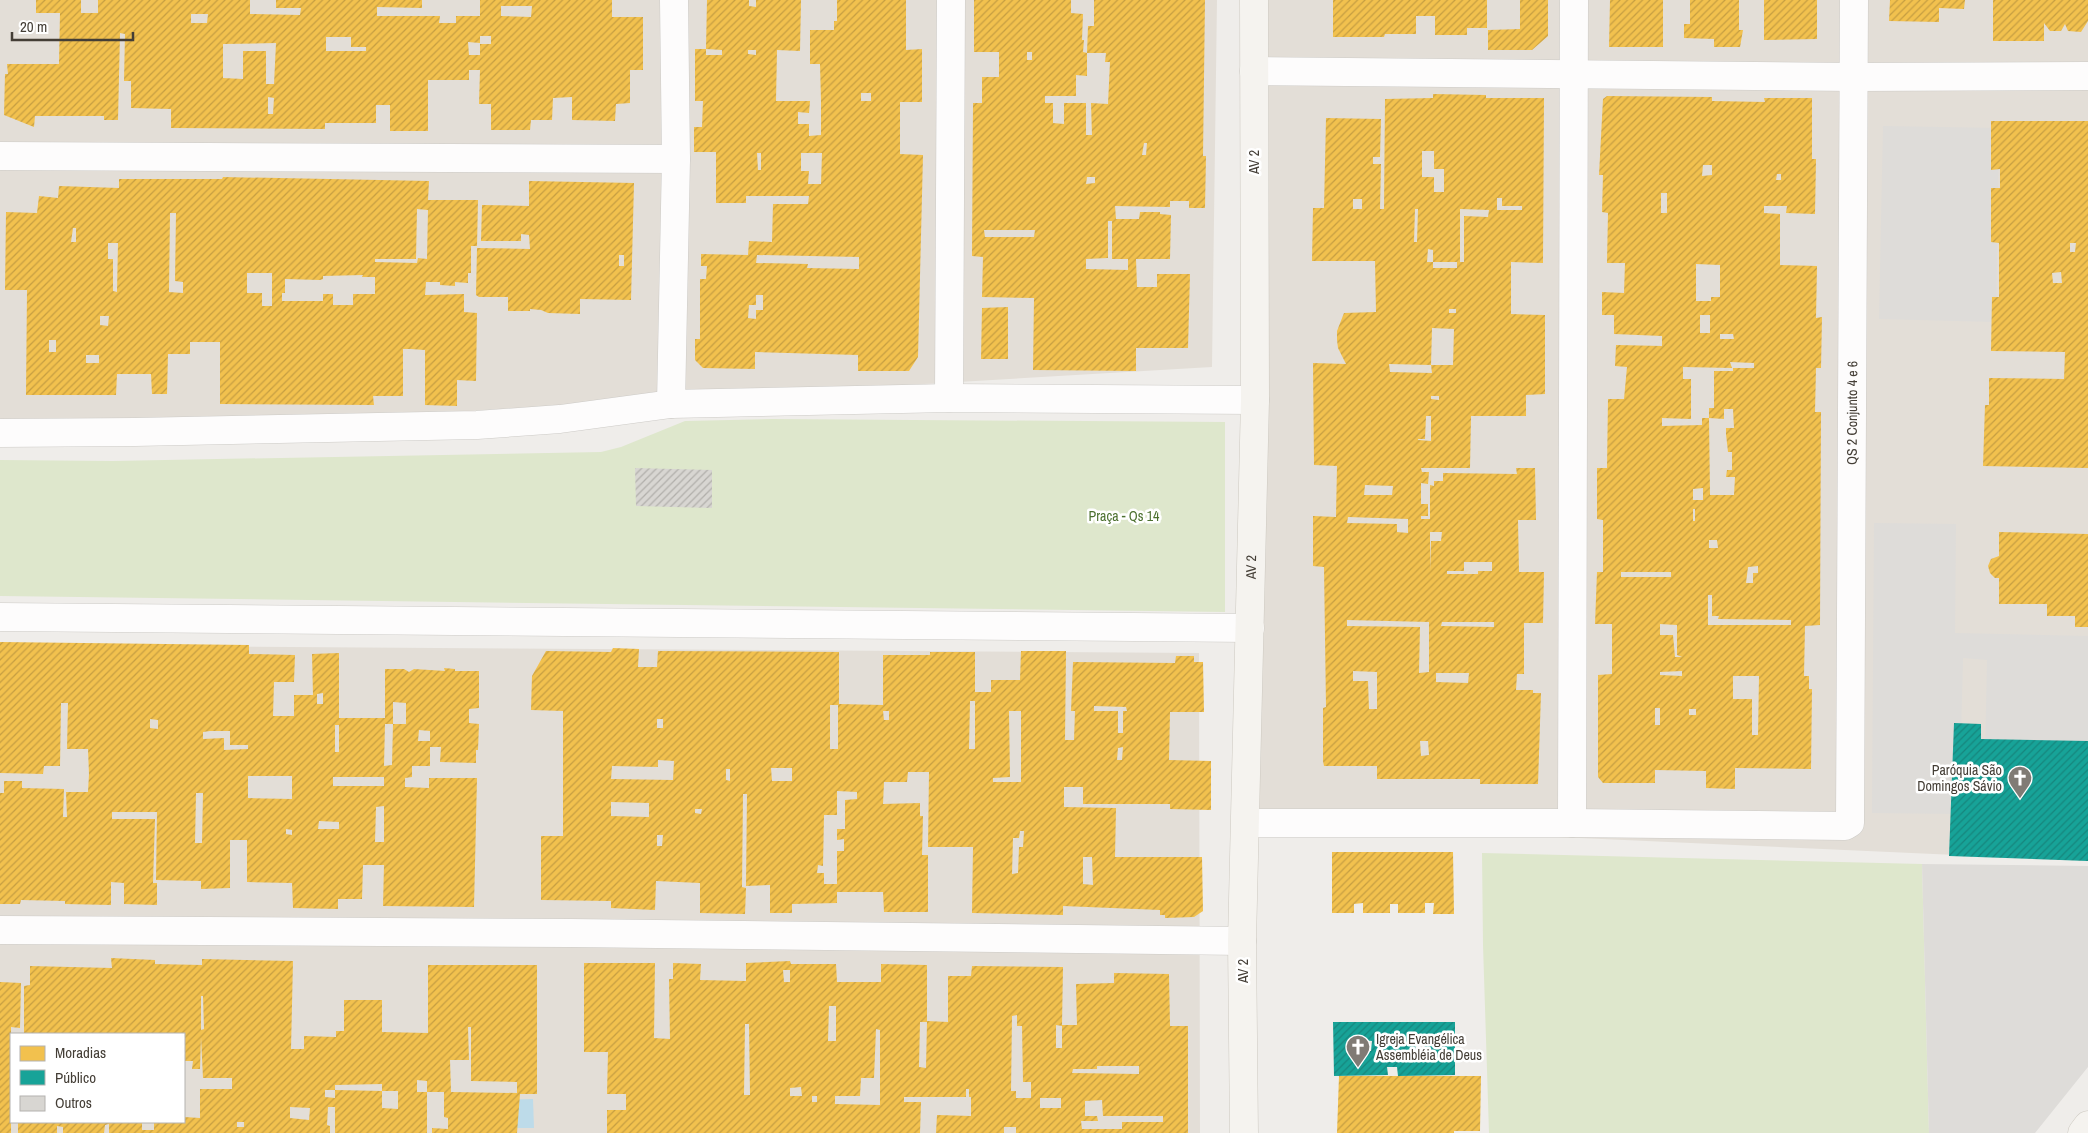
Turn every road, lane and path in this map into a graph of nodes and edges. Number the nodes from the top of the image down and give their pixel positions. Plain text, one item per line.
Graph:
1 (674, 0) edge
2 (951, 0) edge
3 (1254, 0) edge
4 (1574, 0) edge
5 (1854, 0) edge
6 (1254, 71) junction
7 (1574, 75) junction
8 (2088, 76) edge
9 (1853, 78) junction
10 (0, 156) edge
11 (676, 159) junction
12 (949, 398) junction
13 (1255, 400) junction
14 (671, 404) junction
15 (0, 433) edge
16 (0, 618) edge
17 (1250, 628) junction
18 (1246, 823) junction
19 (1572, 823) junction
20 (0, 930) edge
21 (1242, 941) junction
22 (2088, 1125) edge
23 (1244, 1133) edge
24 (2082, 1133) edge

1 - 11 street
2 - 12 street
3 - 6 street, AV 2
4 - 7 street
5 - 9 street, QS 2 Conjunto 4 e 6
6 - 7 street
6 - 13 street, AV 2
7 - 9 street
7 - 19 street
8 - 9 street
9 - 19 street, QS 2 Conjunto 4 e 6
10 - 11 street
11 - 14 street
12 - 13 street
12 - 14 street
13 - 17 street, AV 2
14 - 15 street
16 - 17 street
17 - 18 street, AV 2
18 - 19 street
18 - 21 street, AV 2
20 - 21 street
21 - 23 street, AV 2
22 - 24 street

